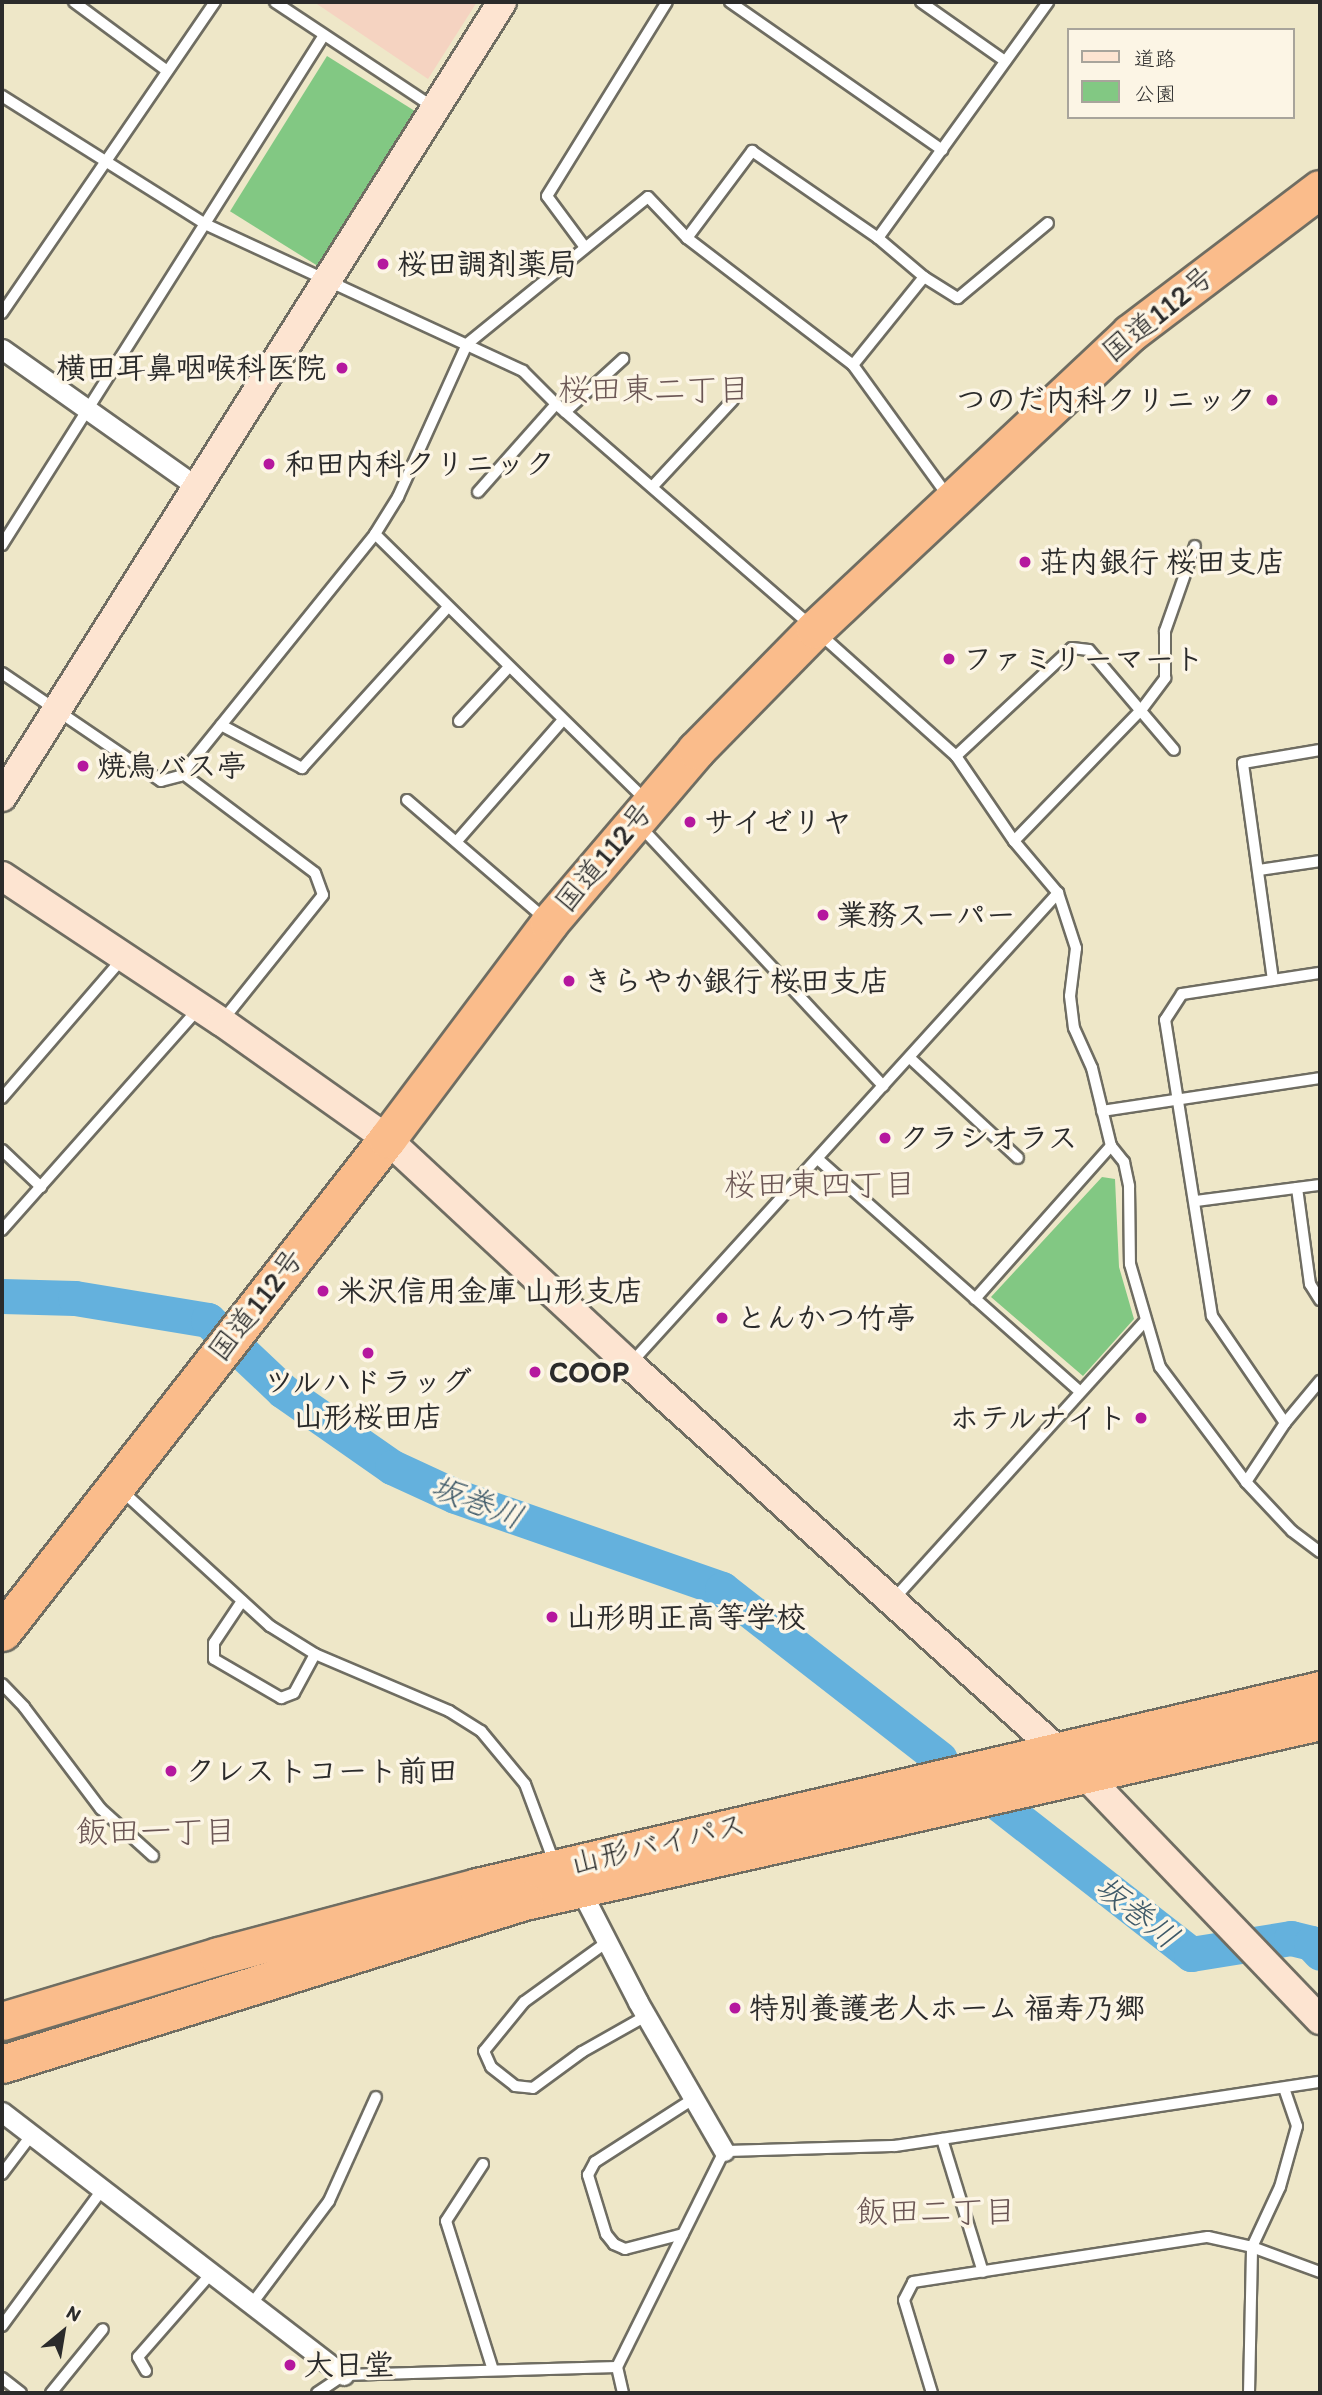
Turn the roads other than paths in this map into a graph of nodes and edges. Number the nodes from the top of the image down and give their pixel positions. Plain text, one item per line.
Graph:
1 (74, 2) edge
2 (215, 2) edge
3 (275, 2) edge
4 (502, 2) edge
5 (667, 2) edge
6 (730, 2) edge
7 (920, 2) edge
8 (1048, 2) edge
9 (324, 36) junction
10 (1005, 61) junction
11 (166, 70) junction
12 (2, 96) edge
13 (436, 109) junction
14 (942, 150) junction
15 (104, 161) junction
16 (1320, 189) edge
17 (1048, 223) dead end
18 (205, 224) junction
19 (687, 238) junction
20 (878, 238) junction
21 (584, 246) junction
22 (924, 277) junction
23 (327, 284) junction
24 (2, 313) edge
25 (467, 345) junction
26 (2, 349) edge
27 (623, 359) dead end
28 (853, 365) junction
29 (733, 400) dead end
30 (556, 404) junction
31 (89, 410) junction
32 (565, 412) junction
33 (654, 485) junction
34 (197, 487) junction
35 (478, 492) dead end
36 (952, 501) junction
37 (375, 534) junction
38 (2, 545) edge
39 (1195, 546) dead end
40 (448, 607) junction
41 (815, 629) junction
42 (508, 667) junction
43 (2, 673) edge
44 (1142, 709) junction
45 (57, 710) junction
46 (562, 720) junction
47 (459, 721) dead end
48 (221, 726) junction
49 (1174, 750) dead end
50 (1320, 750) edge
51 (956, 756) junction
52 (182, 773) junction
53 (2, 797) edge
54 (407, 800) dead end
55 (642, 811) junction
56 (457, 841) junction
57 (1014, 841) junction
58 (1320, 861) edge
59 (1259, 870) junction
60 (2, 876) edge
61 (1058, 892) junction
62 (549, 923) junction
63 (123, 958) junction
64 (1320, 973) edge
65 (1273, 980) junction
66 (210, 1014) junction
67 (910, 1058) junction
68 (1320, 1078) edge
69 (883, 1086) junction
70 (2, 1098) edge
71 (1177, 1100) junction
72 (1102, 1111) junction
73 (387, 1139) junction
74 (1111, 1146) junction
75 (2, 1150) edge
76 (1018, 1158) dead end
77 (819, 1160) junction
78 (1320, 1185) edge
79 (41, 1187) junction
80 (1297, 1188) junction
81 (1196, 1201) junction
82 (2, 1230) edge
83 (975, 1299) junction
84 (1320, 1300) edge
85 (1145, 1321) junction
86 (630, 1365) junction
87 (1320, 1381) edge
88 (1079, 1391) junction
89 (1285, 1423) junction
90 (1247, 1482) junction
91 (116, 1486) junction
92 (1320, 1552) edge
93 (893, 1600) junction
94 (242, 1601) junction
95 (2, 1632) edge
96 (315, 1654) junction
97 (2, 1684) edge
98 (1320, 1690) edge
99 (1320, 1721) edge
100 (1057, 1749) junction
101 (1086, 1776) junction
102 (153, 1856) dead end
103 (562, 1876) junction
104 (524, 1901) junction
105 (607, 1942) junction
106 (216, 1968) junction
107 (2, 1996) edge
108 (646, 2017) junction
109 (1320, 2020) edge
110 (2, 2021) edge
111 (2, 2046) edge
112 (2, 2064) edge
113 (1320, 2082) edge
114 (1284, 2088) junction
115 (376, 2097) dead end
116 (693, 2099) junction
117 (2, 2112) edge
118 (30, 2137) junction
119 (942, 2139) junction
120 (724, 2151) junction
121 (483, 2164) dead end
122 (2, 2174) edge
123 (101, 2191) junction
124 (683, 2234) junction
125 (1252, 2247) junction
126 (982, 2272) junction
127 (1320, 2272) edge
128 (209, 2276) junction
129 (251, 2305) junction
130 (2, 2326) edge
131 (103, 2329) dead end
132 (492, 2367) junction
133 (617, 2367) junction
134 (146, 2371) dead end
135 (344, 2375) junction
136 (2, 2378) edge
137 (21, 2393) edge
138 (51, 2393) edge
139 (317, 2393) edge
140 (623, 2393) edge
141 (932, 2393) edge
142 (1249, 2393) edge

1 - 11 lane
2 - 11 lane
3 - 9 lane
4 - 13 street
5 - 21 lane
6 - 14 lane
7 - 10 lane
8 - 10 lane
9 - 13 lane
9 - 18 lane
10 - 14 lane
11 - 15 lane
12 - 15 lane
13 - 23 street
14 - 20 lane
15 - 18 lane
15 - 24 lane
16 - 36 highway, 国道112号
17 - 22 lane
18 - 23 lane
18 - 31 lane
19 - 20 lane
19 - 21 lane
19 - 28 lane
20 - 22 lane
21 - 25 lane
22 - 28 lane
23 - 25 lane
23 - 34 street
25 - 30 lane
25 - 37 lane
26 - 31 street
27 - 32 lane
28 - 36 lane
29 - 33 lane
30 - 32 lane
30 - 35 lane
31 - 34 street
31 - 38 lane
32 - 33 lane
33 - 41 lane
34 - 45 street
36 - 41 highway, 国道112号
37 - 40 lane
37 - 48 lane
39 - 44 lane
40 - 42 lane
40 - 48 lane
41 - 51 lane
41 - 55 highway, 国道112号
42 - 46 lane
42 - 47 lane
43 - 45 lane
44 - 49 lane
44 - 51 lane
44 - 57 lane
45 - 52 lane
45 - 53 street
46 - 55 lane
46 - 56 lane
48 - 52 lane
50 - 59 lane
51 - 57 lane
52 - 66 lane
54 - 56 lane
55 - 62 highway, 国道112号
55 - 69 lane
56 - 62 lane
57 - 61 lane
58 - 59 lane
59 - 65 lane
60 - 63 street
61 - 67 lane
61 - 72 lane
62 - 73 highway, 国道112号
63 - 66 street
63 - 70 lane
64 - 65 lane
65 - 71 lane
66 - 73 street
66 - 79 lane
67 - 69 lane
67 - 76 lane
68 - 71 lane
69 - 77 lane
71 - 72 lane
71 - 81 lane
72 - 74 lane
73 - 86 street
73 - 91 highway, 国道112号
74 - 83 lane
74 - 85 lane
75 - 79 lane
77 - 83 lane
77 - 86 lane
78 - 80 lane
79 - 82 lane
80 - 81 lane
80 - 84 lane
81 - 89 lane
83 - 88 lane
85 - 88 lane
85 - 90 lane
86 - 93 street
87 - 89 lane
88 - 93 lane
89 - 90 lane
90 - 92 lane
91 - 94 lane
91 - 95 highway, 国道112号
93 - 100 street
94 - 96 lane
94 - 96 lane
96 - 103 lane
97 - 102 lane
98 - 100 highway, 山形バイパス
99 - 101 highway, 山形バイパス
100 - 101 street
100 - 103 highway, 山形バイパス
101 - 103 highway, 山形バイパス
101 - 109 street
103 - 104 highway, 山形バイパス
103 - 105 street
103 - 106 highway, 山形バイパス
103 - 107 highway
104 - 106 highway, 山形バイパス
104 - 112 highway
105 - 108 street
105 - 108 lane
106 - 110 highway, 山形バイパス
106 - 111 highway, 山形バイパス
108 - 116 street
113 - 114 lane
114 - 119 lane
114 - 125 lane
115 - 129 lane
116 - 120 street
116 - 124 lane
117 - 118 street
118 - 122 lane
118 - 123 street
119 - 120 lane
119 - 126 lane
120 - 124 lane
121 - 132 lane
123 - 128 street
123 - 130 lane
124 - 133 lane
125 - 126 lane
125 - 127 lane
125 - 142 lane
126 - 141 lane
128 - 129 street
128 - 134 lane
129 - 135 street
131 - 138 lane
132 - 133 lane
132 - 135 lane
133 - 140 lane
135 - 139 lane
136 - 137 lane

